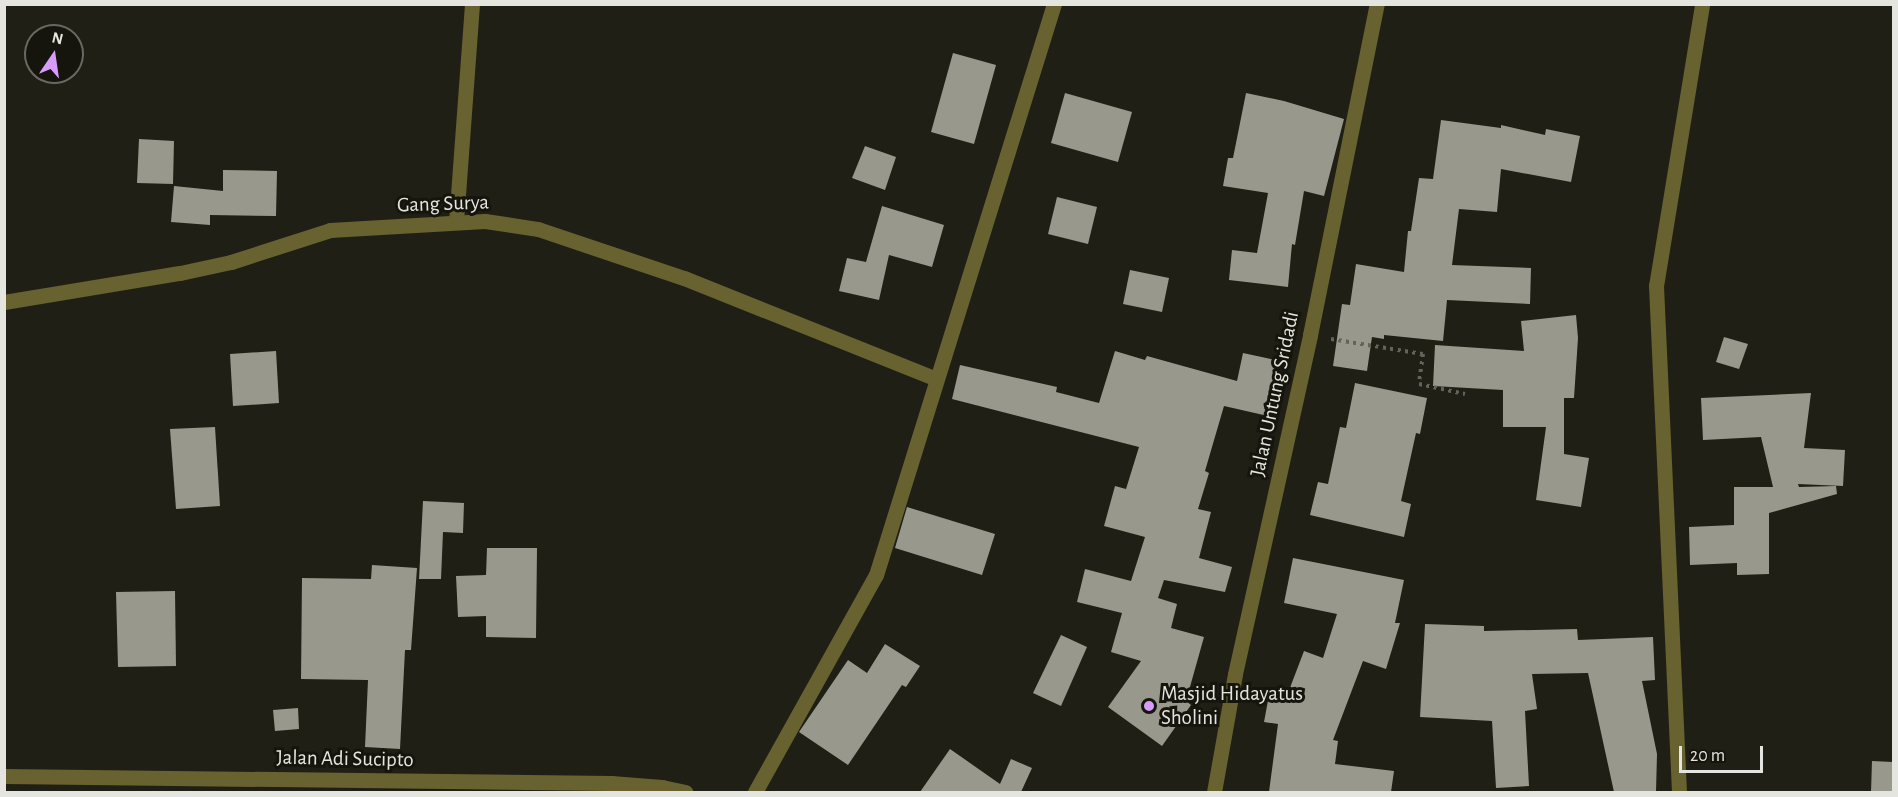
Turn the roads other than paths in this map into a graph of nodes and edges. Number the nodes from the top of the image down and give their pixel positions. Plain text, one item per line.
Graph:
1 (472, 4) edge
2 (1054, 4) edge
3 (1377, 4) edge
4 (1702, 4) edge
5 (456, 222) junction
6 (4, 302) edge
7 (936, 379) junction
8 (4, 776) edge
9 (685, 792) edge
10 (755, 792) edge
11 (1214, 792) edge
12 (1679, 792) edge

1 - 5 street
2 - 7 street
3 - 11 street, Jalan Untung Sridadi
4 - 12 street
5 - 6 street, Gang Surya
5 - 7 street, Gang Surya
7 - 10 street
8 - 9 street, Jalan Adi Sucipto

